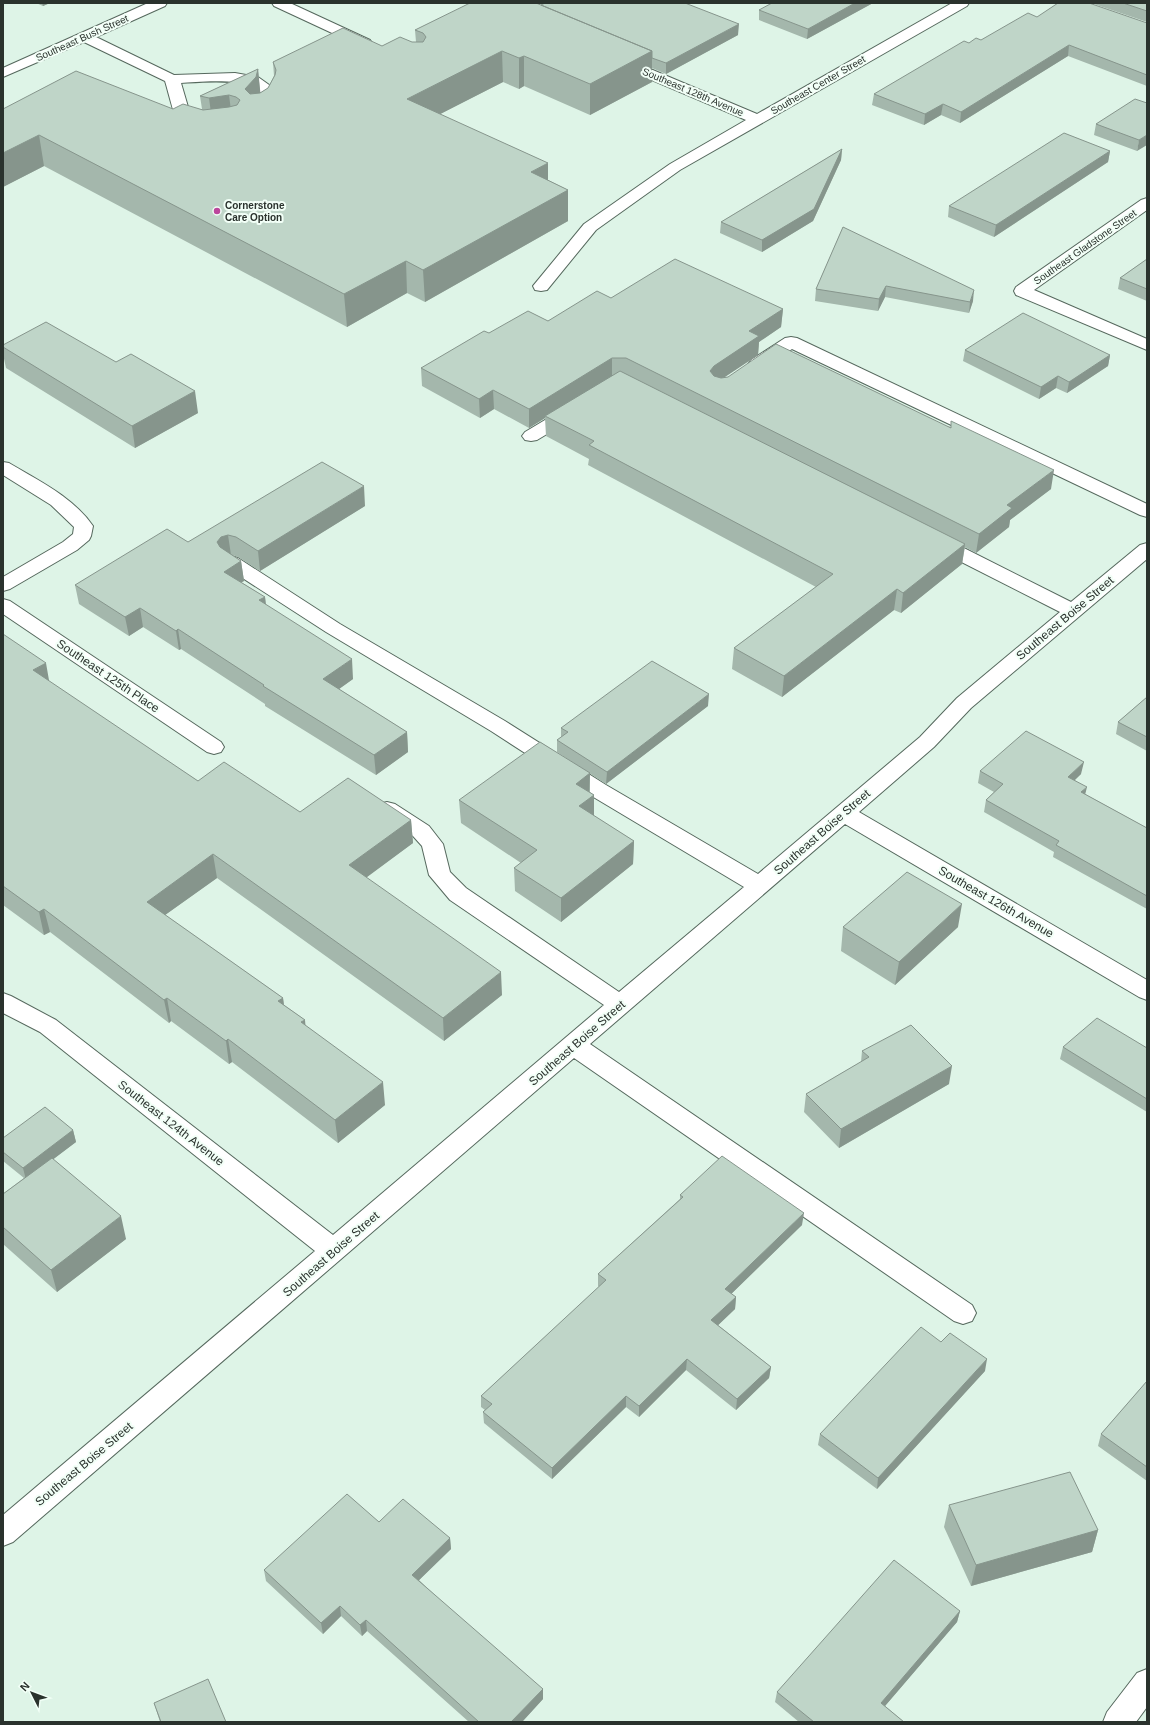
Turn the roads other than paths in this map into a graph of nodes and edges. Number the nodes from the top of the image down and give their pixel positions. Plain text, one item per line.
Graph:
1 (160, 3) edge
2 (279, 3) edge
3 (962, 3) edge
4 (84, 37) junction
5 (377, 48) edge
6 (614, 59) edge
7 (4, 72) edge
8 (172, 79) junction
9 (757, 119) junction
10 (258, 120) edge
11 (206, 135) edge
12 (1147, 203) edge
13 (540, 286) dead end
14 (1147, 345) edge
15 (746, 372) edge
16 (585, 403) edge
17 (531, 436) dead end
18 (3, 467) edge
19 (1147, 511) edge
20 (924, 536) edge
21 (1147, 549) edge
22 (231, 562) edge
23 (3, 585) edge
24 (3, 605) edge
25 (1073, 611) junction
26 (214, 747) dead end
27 (372, 799) edge
28 (844, 813) junction
29 (760, 886) junction
30 (1147, 991) edge
31 (3, 1002) edge
32 (621, 1005) junction
33 (574, 1046) junction
34 (334, 1252) junction
35 (963, 1313) dead end
36 (3, 1533) edge
37 (1147, 1683) edge
38 (1118, 1722) edge

1 - 4 street, Southeast Bush Street
2 - 5 street
3 - 9 street, Southeast Center Street
4 - 7 street, Southeast Bush Street
4 - 8 street
6 - 9 street, Southeast 128th Avenue
8 - 10 street
8 - 11 street
9 - 13 street, Southeast Center Street
12 - 14 street, Southeast Gladstone Street
15 - 19 street
16 - 17 street
18 - 23 street
20 - 25 street
21 - 25 street, Southeast Boise Street
22 - 29 street
24 - 26 street, Southeast 125th Place
25 - 28 street, Southeast Boise Street
27 - 32 street
28 - 29 street, Southeast Boise Street
28 - 30 street, Southeast 126th Avenue
29 - 32 street, Southeast Boise Street
31 - 34 street, Southeast 124th Avenue
32 - 33 street, Southeast Boise Street
33 - 34 street, Southeast Boise Street
33 - 35 street
34 - 36 street, Southeast Boise Street
37 - 38 street

